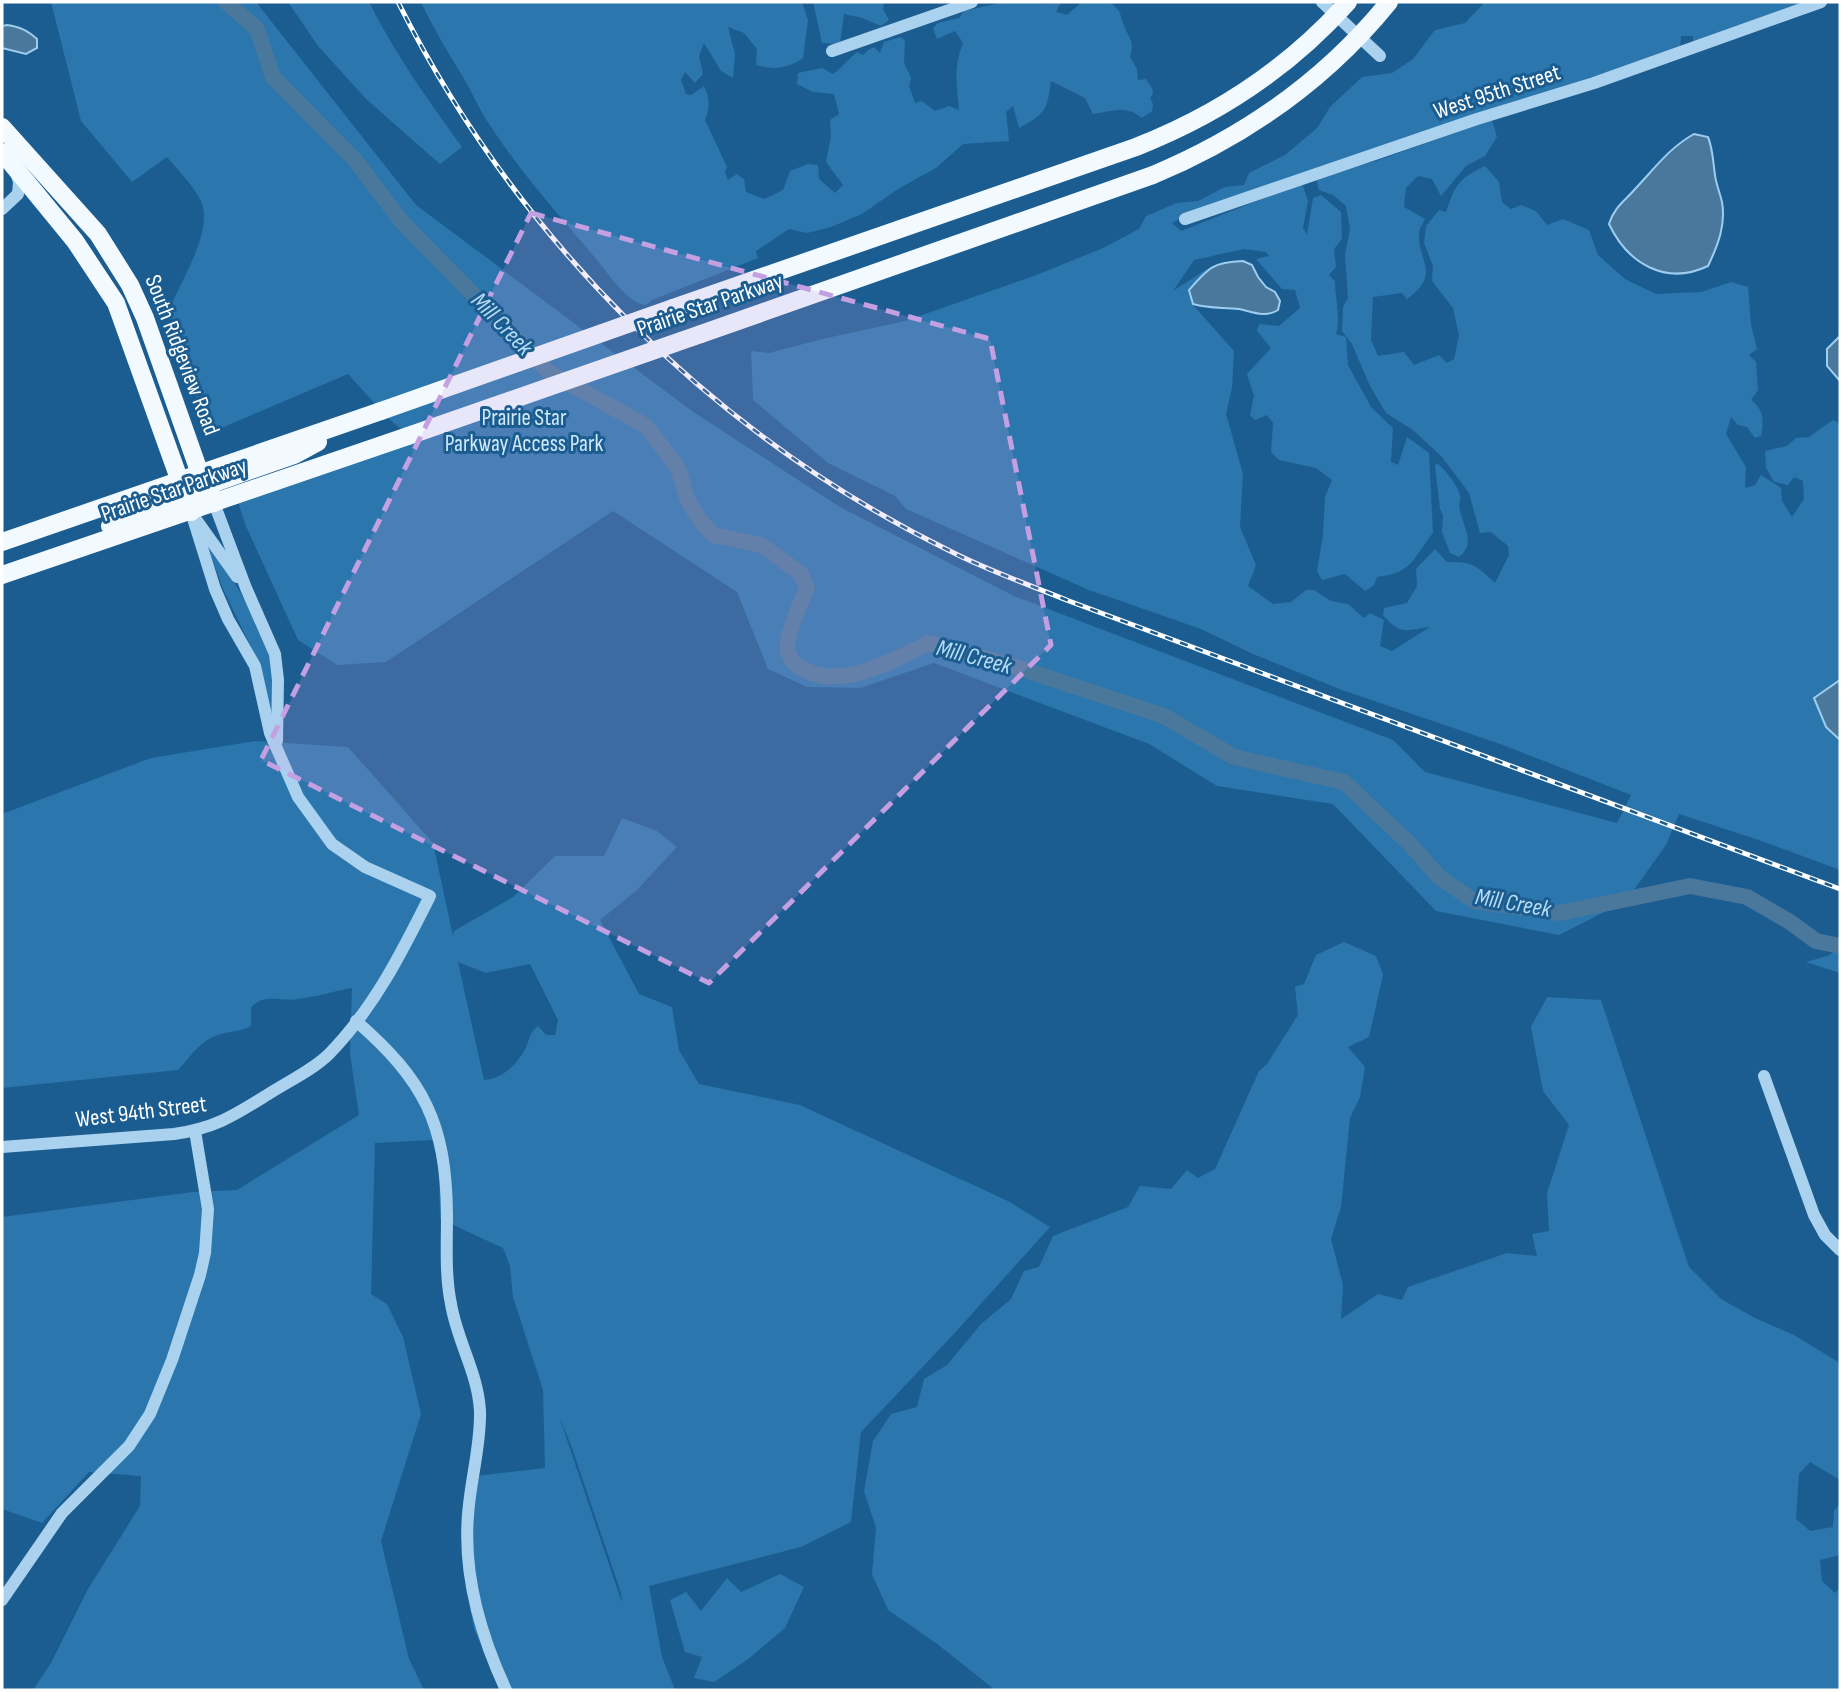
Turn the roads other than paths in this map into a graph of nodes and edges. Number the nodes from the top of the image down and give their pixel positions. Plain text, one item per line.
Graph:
1 (972, 2) edge
2 (1322, 2) edge
3 (1389, 2) edge
4 (1821, 2) edge
5 (1342, 8) edge
6 (1360, 37) junction
7 (832, 51) dead end
8 (1380, 55) dead end
9 (2, 127) edge
10 (2, 152) edge
11 (15, 168) junction
12 (18, 194) junction
13 (38, 196) junction
14 (2, 209) edge
15 (1185, 219) dead end
16 (207, 488) junction
17 (179, 492) junction
18 (191, 512) junction
19 (2, 542) edge
20 (46, 559) junction
21 (2, 575) edge
22 (246, 588) junction
23 (279, 755) junction
24 (356, 1021) junction
25 (1764, 1076) dead end
26 (195, 1131) junction
27 (2, 1147) edge
28 (1840, 1250) edge
29 (2, 1600) edge
30 (506, 1690) edge

1 - 7 street
2 - 5 street
3 - 6 main road, Prairie Star Parkway
4 - 15 street, West 95th Street
5 - 6 street
5 - 16 main road, Prairie Star Parkway, bridge
6 - 8 street
6 - 16 main road, Prairie Star Parkway, bridge
9 - 16 main road, South Ridgeview Road
10 - 11 main road, South Ridgeview Road
11 - 12 street
11 - 13 main road, South Ridgeview Road
12 - 13 street
12 - 14 street
13 - 17 main road, South Ridgeview Road
16 - 17 main road, Prairie Star Parkway
16 - 18 main road
16 - 22 street, South Ridgeview Road
17 - 18 main road, South Ridgeview Road
17 - 19 main road, Prairie Star Parkway
17 - 20 main road
18 - 20 main road, Prairie Star Parkway
18 - 22 street
18 - 23 street, South Ridgeview Road
20 - 21 main road, Prairie Star Parkway
22 - 23 street, South Ridgeview Road
23 - 24 street, West 94th Street
24 - 26 street, West 94th Street
24 - 30 street
25 - 28 street
26 - 27 street, West 94th Street
26 - 29 street

